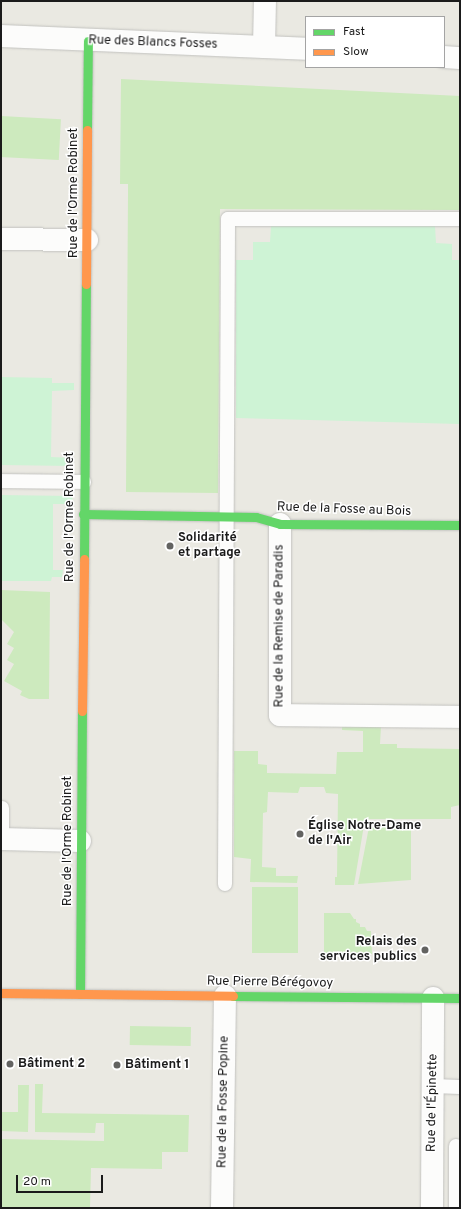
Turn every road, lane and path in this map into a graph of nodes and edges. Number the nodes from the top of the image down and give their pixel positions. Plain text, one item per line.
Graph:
1 (265, 1) edge
2 (1, 36) edge
3 (88, 41) junction
4 (264, 47) junction
5 (305, 49) edge
6 (445, 57) edge
7 (460, 58) edge
8 (460, 219) edge
9 (1, 239) edge
10 (87, 240) junction
11 (1, 481) edge
12 (84, 482) junction
13 (83, 514) junction
14 (226, 516) junction
15 (280, 524) junction
16 (460, 525) edge
17 (460, 717) edge
18 (2, 808) dead end
19 (2, 840) edge
20 (80, 841) junction
21 (226, 884) dead end
22 (1, 993) edge
23 (80, 994) junction
24 (226, 996) junction
25 (433, 998) junction
26 (460, 998) edge
27 (433, 1086) junction
28 (460, 1087) edge
29 (456, 1146) dead end
30 (222, 1208) edge
31 (432, 1208) edge
32 (456, 1208) edge

1 - 4 street
2 - 3 street, Rue des Blancs Fosses
3 - 4 street, Rue des Blancs Fosses
3 - 10 street, Rue de l'Orme Robinet
4 - 5 street, Rue des Blancs Fosses
6 - 7 street
8 - 14 lane
9 - 10 street
10 - 12 street, Rue de l'Orme Robinet
11 - 12 lane
12 - 13 street, Rue de l'Orme Robinet
13 - 14 street, Rue de la Fosse au Bois
13 - 20 street, Rue de l'Orme Robinet
14 - 15 street, Rue de la Fosse au Bois
14 - 21 lane
15 - 16 street, Rue de la Fosse au Bois
15 - 17 street, Rue de la Remise de Paradis
18 - 19 lane
19 - 20 street
20 - 23 street, Rue de l'Orme Robinet
22 - 23 street, Rue Pierre Bérégovoy
23 - 24 street, Rue Pierre Bérégovoy
24 - 25 street, Rue Pierre Bérégovoy
24 - 30 street, Rue de la Fosse Popine
25 - 26 street, Rue Pierre Bérégovoy
25 - 27 street, Rue de l'Épinette
27 - 28 lane
27 - 31 street, Rue de l'Épinette
29 - 32 lane

